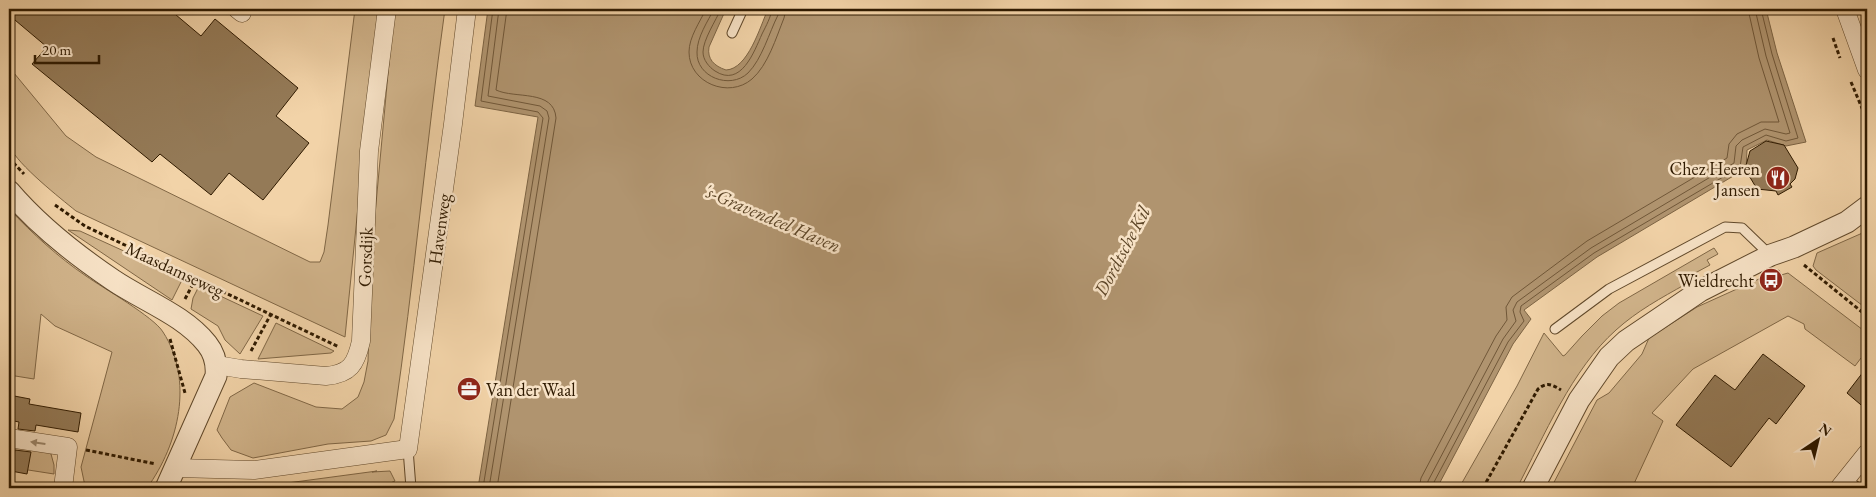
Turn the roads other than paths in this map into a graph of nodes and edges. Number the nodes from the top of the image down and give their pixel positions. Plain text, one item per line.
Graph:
1 (387, 9) edge
2 (467, 9) edge
3 (743, 9) edge
4 (1845, 9) edge
5 (732, 33) dead end
6 (1867, 70) edge
7 (9, 191) edge
8 (1867, 206) edge
9 (1771, 255) junction
10 (1555, 329) dead end
11 (217, 365) junction
12 (9, 438) edge
13 (408, 449) junction
14 (1867, 453) edge
15 (175, 468) junction
16 (1847, 485) edge
17 (63, 488) edge
18 (166, 488) edge
19 (411, 488) edge
20 (1533, 488) edge

1 - 11 street, Gorsdijk
2 - 13 street, Havenweg
3 - 5 lane
4 - 6 street
7 - 11 street, Maasdamseweg
8 - 9 street
9 - 10 lane
9 - 20 street
11 - 15 street
17 -> 12 street
13 - 15 street
13 - 19 lane, Havenweg
14 - 16 street
15 - 18 street

